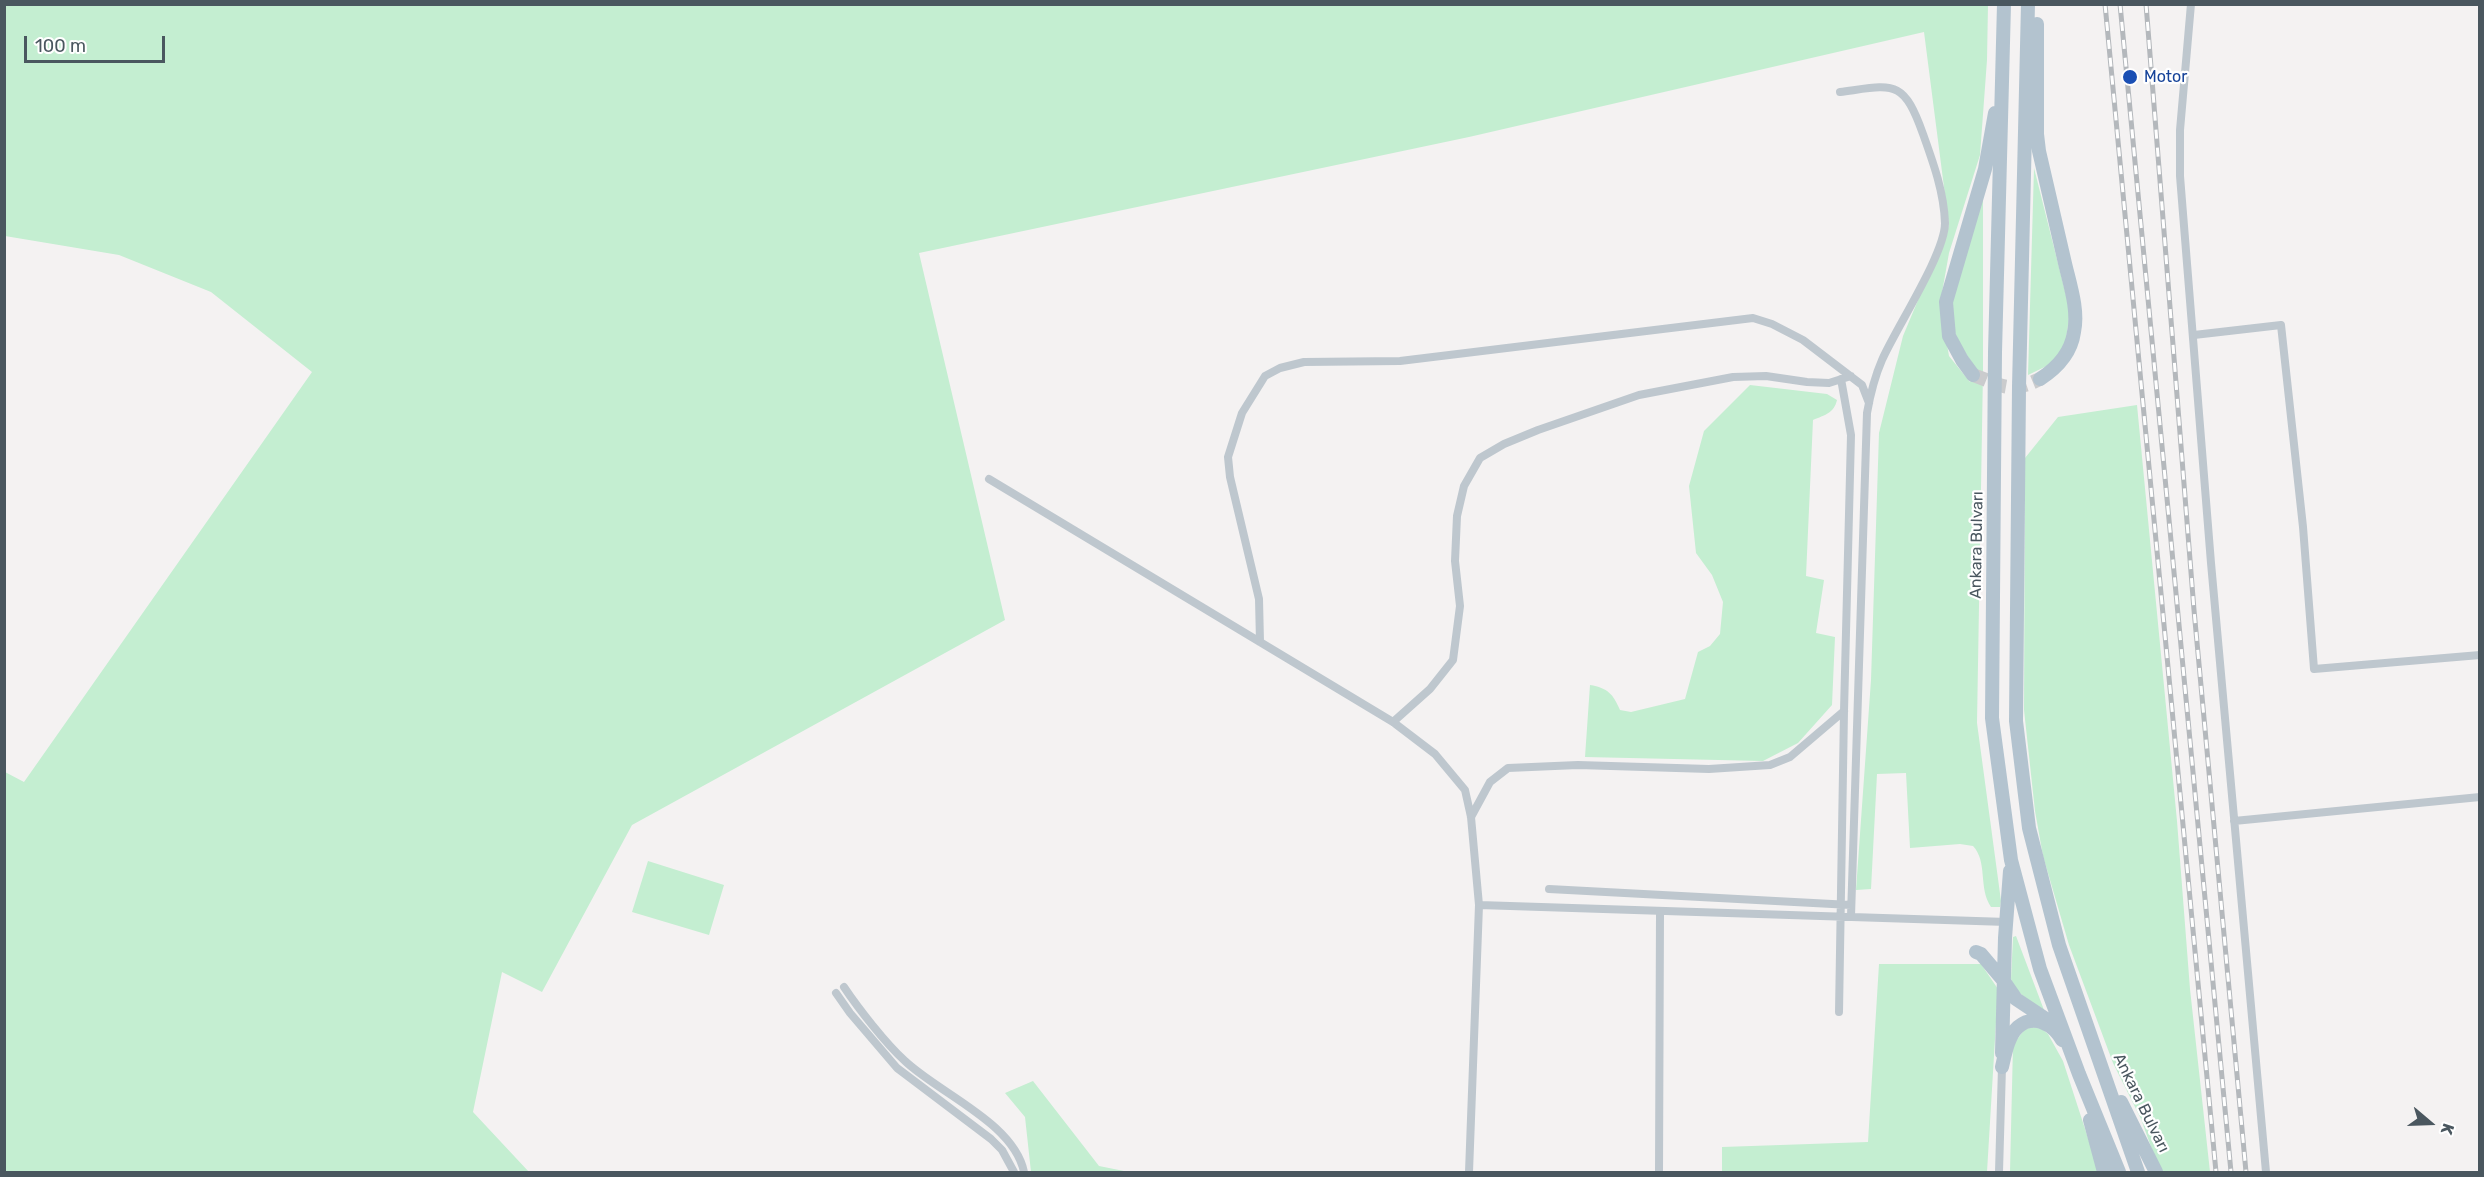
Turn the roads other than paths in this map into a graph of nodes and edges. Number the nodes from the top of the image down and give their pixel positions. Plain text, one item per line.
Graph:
1 (1995, 4) edge
2 (2004, 4) edge
3 (2028, 4) edge
4 (2037, 4) edge
5 (2191, 4) edge
6 (2003, 60) junction
7 (1840, 92) dead end
8 (2194, 335) junction
9 (1973, 375) tunnel mouth
10 (1851, 376) junction
11 (1841, 379) junction
12 (2040, 379) tunnel mouth
13 (1869, 403) junction
14 (989, 479) dead end
15 (1260, 642) junction
16 (2480, 655) edge
17 (1844, 711) junction
18 (1393, 722) junction
19 (2480, 797) edge
20 (1471, 817) junction
21 (2234, 821) junction
22 (2011, 860) junction
23 (1549, 889) dead end
24 (1479, 905) junction
25 (1839, 905) junction
26 (1851, 905) junction
27 (1660, 912) junction
28 (1851, 916) junction
29 (1840, 917) junction
30 (2007, 922) junction
31 (1976, 952) dead end
32 (2003, 980) junction
33 (844, 987) dead end
34 (836, 993) dead end
35 (1839, 1012) dead end
36 (2058, 1033) junction
37 (2095, 1048) junction
38 (2002, 1067) junction
39 (2079, 1074) junction
40 (1014, 1173) edge
41 (1024, 1173) edge
42 (1469, 1173) edge
43 (1659, 1173) edge
44 (1999, 1173) edge
45 (2104, 1173) edge
46 (2119, 1173) edge
47 (2138, 1173) edge
48 (2156, 1173) edge
49 (2266, 1173) edge

1 - 6 main road
2 - 6 main road, Ankara Bulvarı
3 - 37 main road, Ankara Bulvarı
4 - 12 main road
5 - 8 street
6 - 9 main road
6 - 22 main road, Ankara Bulvarı
7 - 13 street
8 - 16 street
8 - 21 street
10 - 11 street
10 - 13 street
10 - 15 street
11 - 17 street
11 - 18 street
13 - 26 street
14 - 15 street
15 - 18 street
17 - 20 street
17 - 25 street
18 - 20 street
19 - 21 street
20 - 24 street
21 - 49 street
22 - 30 main road
22 - 39 main road, Ankara Bulvarı
23 - 25 street
24 - 27 street
24 - 42 street
25 - 26 street
25 - 29 street
26 - 28 street
27 - 29 street
27 - 43 street
28 - 29 street
28 - 30 street
29 - 35 street
30 - 32 main road
31 - 32 main road
32 - 36 main road
32 - 38 main road
33 - 41 street
34 - 40 street
36 - 38 main road
36 - 39 main road
37 - 47 main road, Ankara Bulvarı
37 - 48 main road, Ankara Bulvarı
38 - 44 street
39 - 45 main road, Ankara Bulvarı
39 - 46 main road, Ankara Bulvarı

